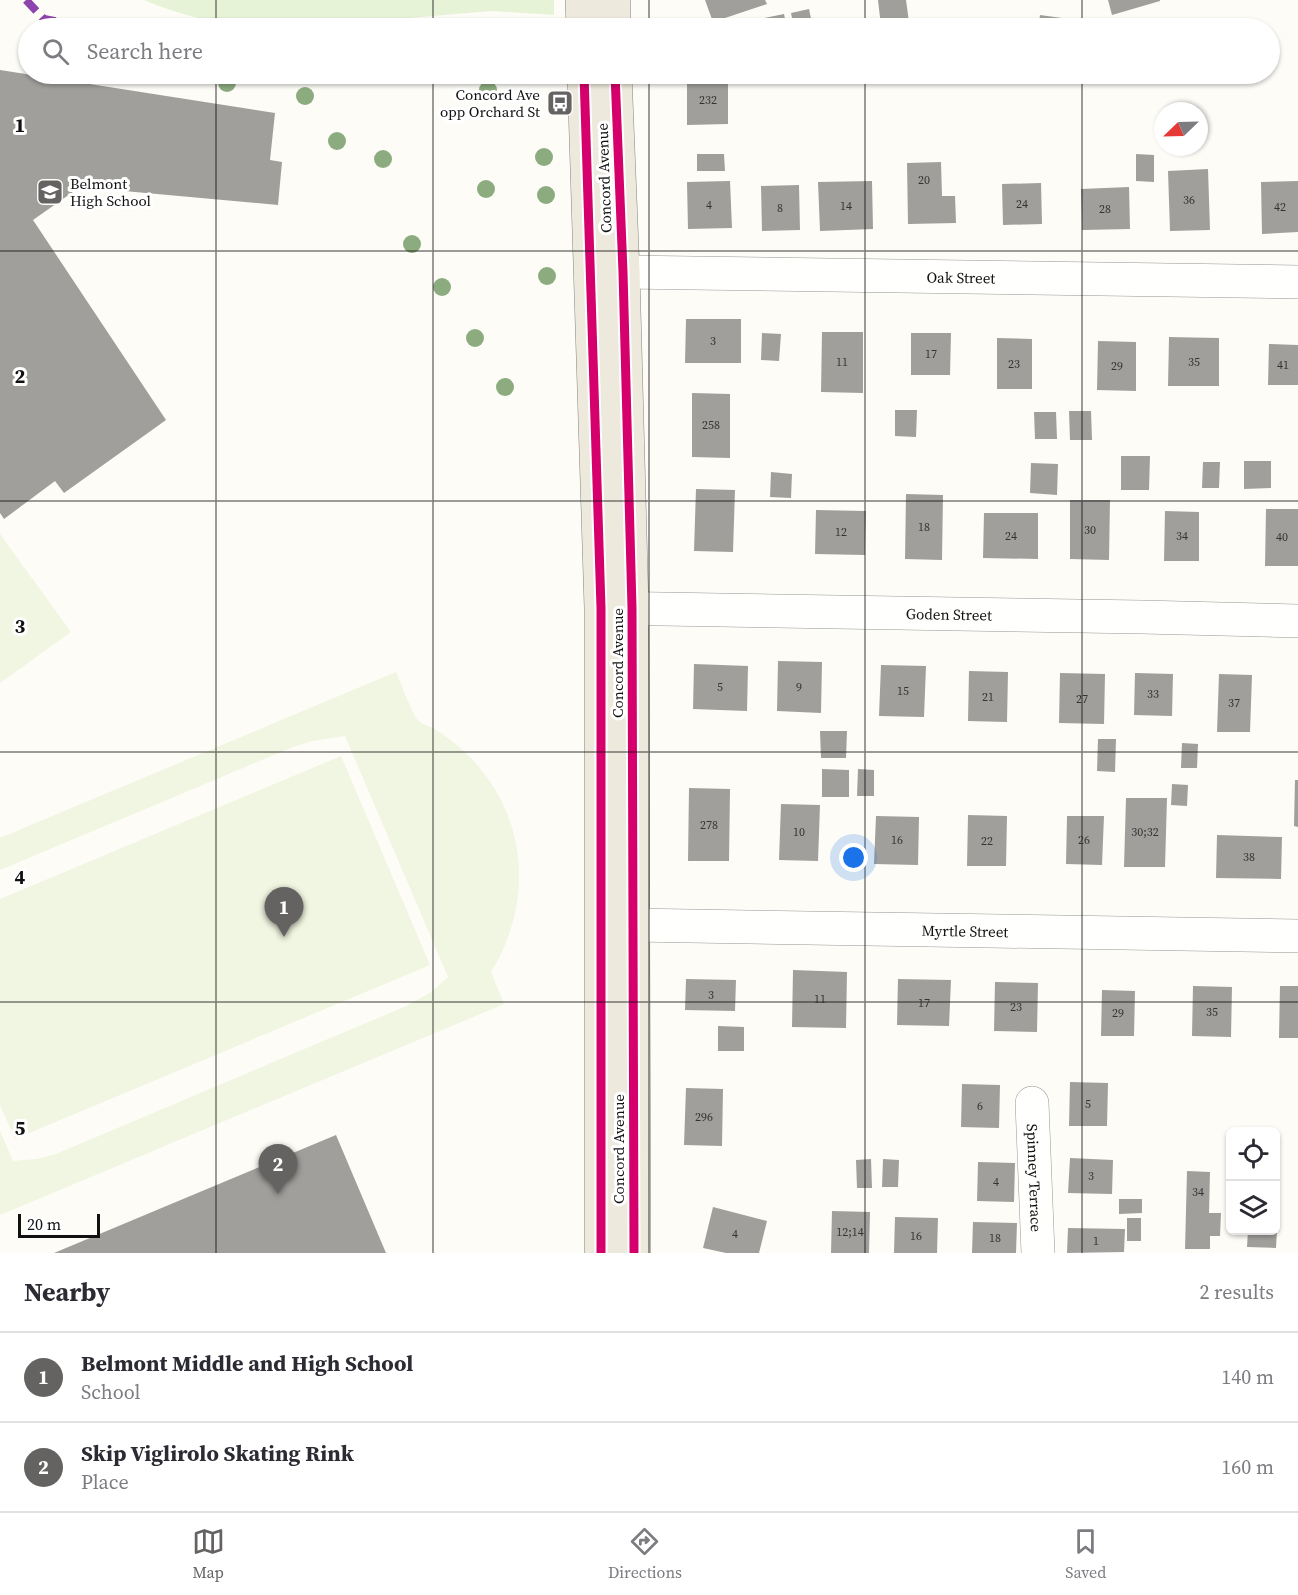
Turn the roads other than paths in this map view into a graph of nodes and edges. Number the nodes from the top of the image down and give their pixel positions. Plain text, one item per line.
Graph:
1 (582, 0) edge
2 (614, 0) edge
3 (583, 18) edge
4 (614, 18) edge
5 (585, 84) edge
6 (615, 84) edge
7 (623, 272) junction
8 (1298, 282) edge
9 (616, 608) junction
10 (1298, 621) edge
11 (632, 925) junction
12 (1298, 936) edge
13 (1032, 1103) dead end
14 (600, 1206) junction
15 (634, 1212) junction
16 (601, 1253) edge
17 (634, 1253) edge
18 (1038, 1253) edge

1 - 3 main road
2 - 4 main road
5 - 9 main road, Concord Avenue
6 - 7 main road, Concord Avenue
7 - 8 street, Oak Street
7 - 9 main road, Concord Avenue
9 - 10 street, Goden Street
9 - 11 main road, Concord Avenue
9 - 14 main road, Concord Avenue
11 - 12 street, Myrtle Street
11 - 15 main road, Concord Avenue
13 - 18 street, Spinney Terrace
14 - 15 street
14 - 16 main road, Concord Avenue
15 - 17 main road, Concord Avenue

